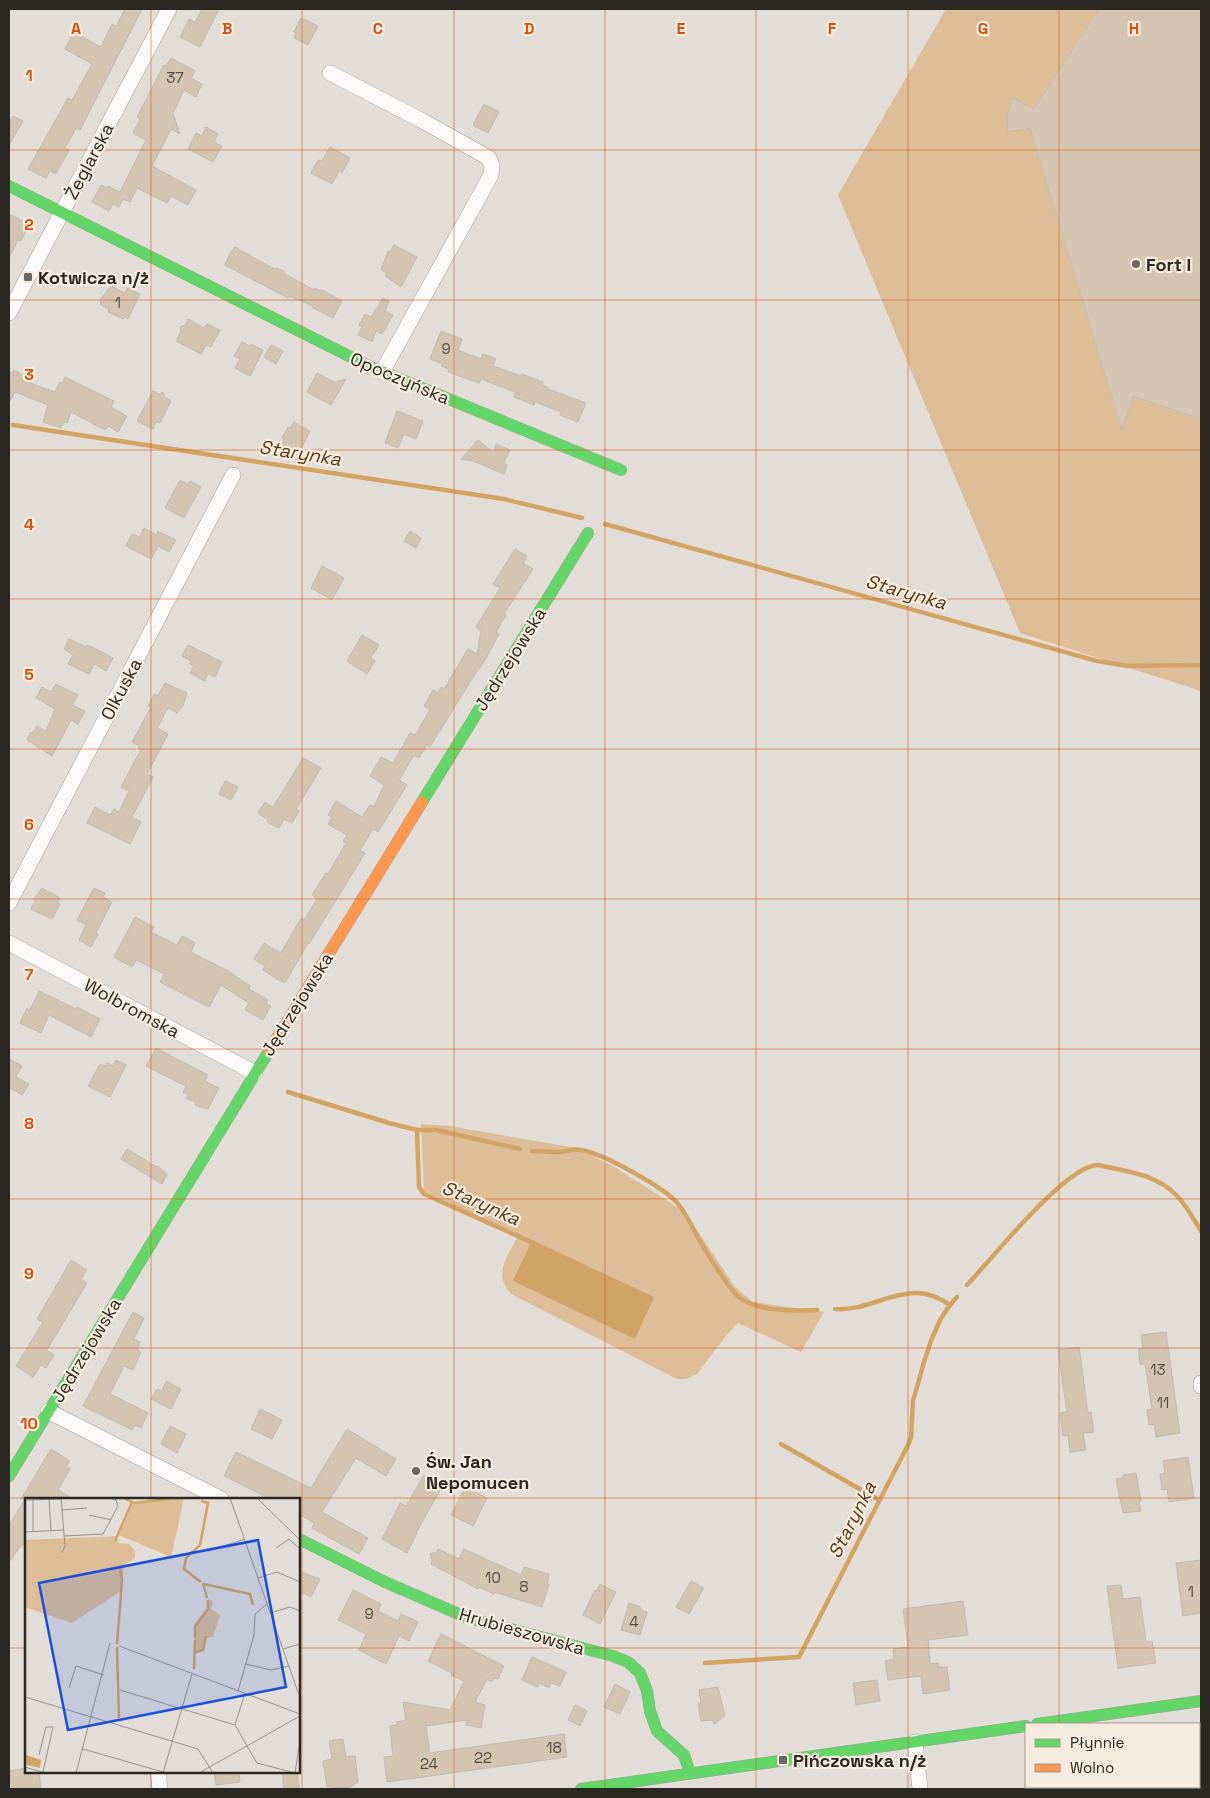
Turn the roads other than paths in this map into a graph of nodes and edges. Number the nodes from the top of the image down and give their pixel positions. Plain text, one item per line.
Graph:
1 (169, 9) edge
2 (330, 73) dead end
3 (9, 186) edge
4 (61, 213) junction
5 (9, 313) edge
6 (382, 372) junction
7 (621, 470) dead end
8 (232, 475) dead end
9 (588, 533) dead end
10 (9, 903) edge
11 (9, 943) edge
12 (255, 1073) junction
13 (48, 1411) junction
14 (14, 1455) edge
15 (9, 1476) edge
16 (220, 1498) edge
17 (300, 1540) edge
18 (1201, 1701) edge
19 (1044, 1723) edge
20 (1025, 1726) edge
21 (915, 1742) junction
22 (158, 1773) edge
23 (690, 1774) junction
24 (611, 1787) edge
25 (160, 1789) edge
26 (581, 1789) edge
27 (920, 1789) edge

1 - 4 street, Żeglarska
2 - 6 street
3 - 4 street, Opoczyńska
4 - 5 street, Żeglarska
4 - 6 street, Opoczyńska
6 - 7 street, Opoczyńska
8 - 10 street, Olkuska
9 - 12 street, Jędrzejowska
11 - 12 street, Wolbromska
12 - 13 street, Jędrzejowska
13 - 14 street, Jędrzejowska
13 - 16 street
14 - 15 street, Jędrzejowska
17 - 23 street, Hrubieszowska
18 - 19 street
20 - 21 street
21 - 23 street
21 - 27 street
22 - 25 street
23 - 24 street
24 - 26 street

